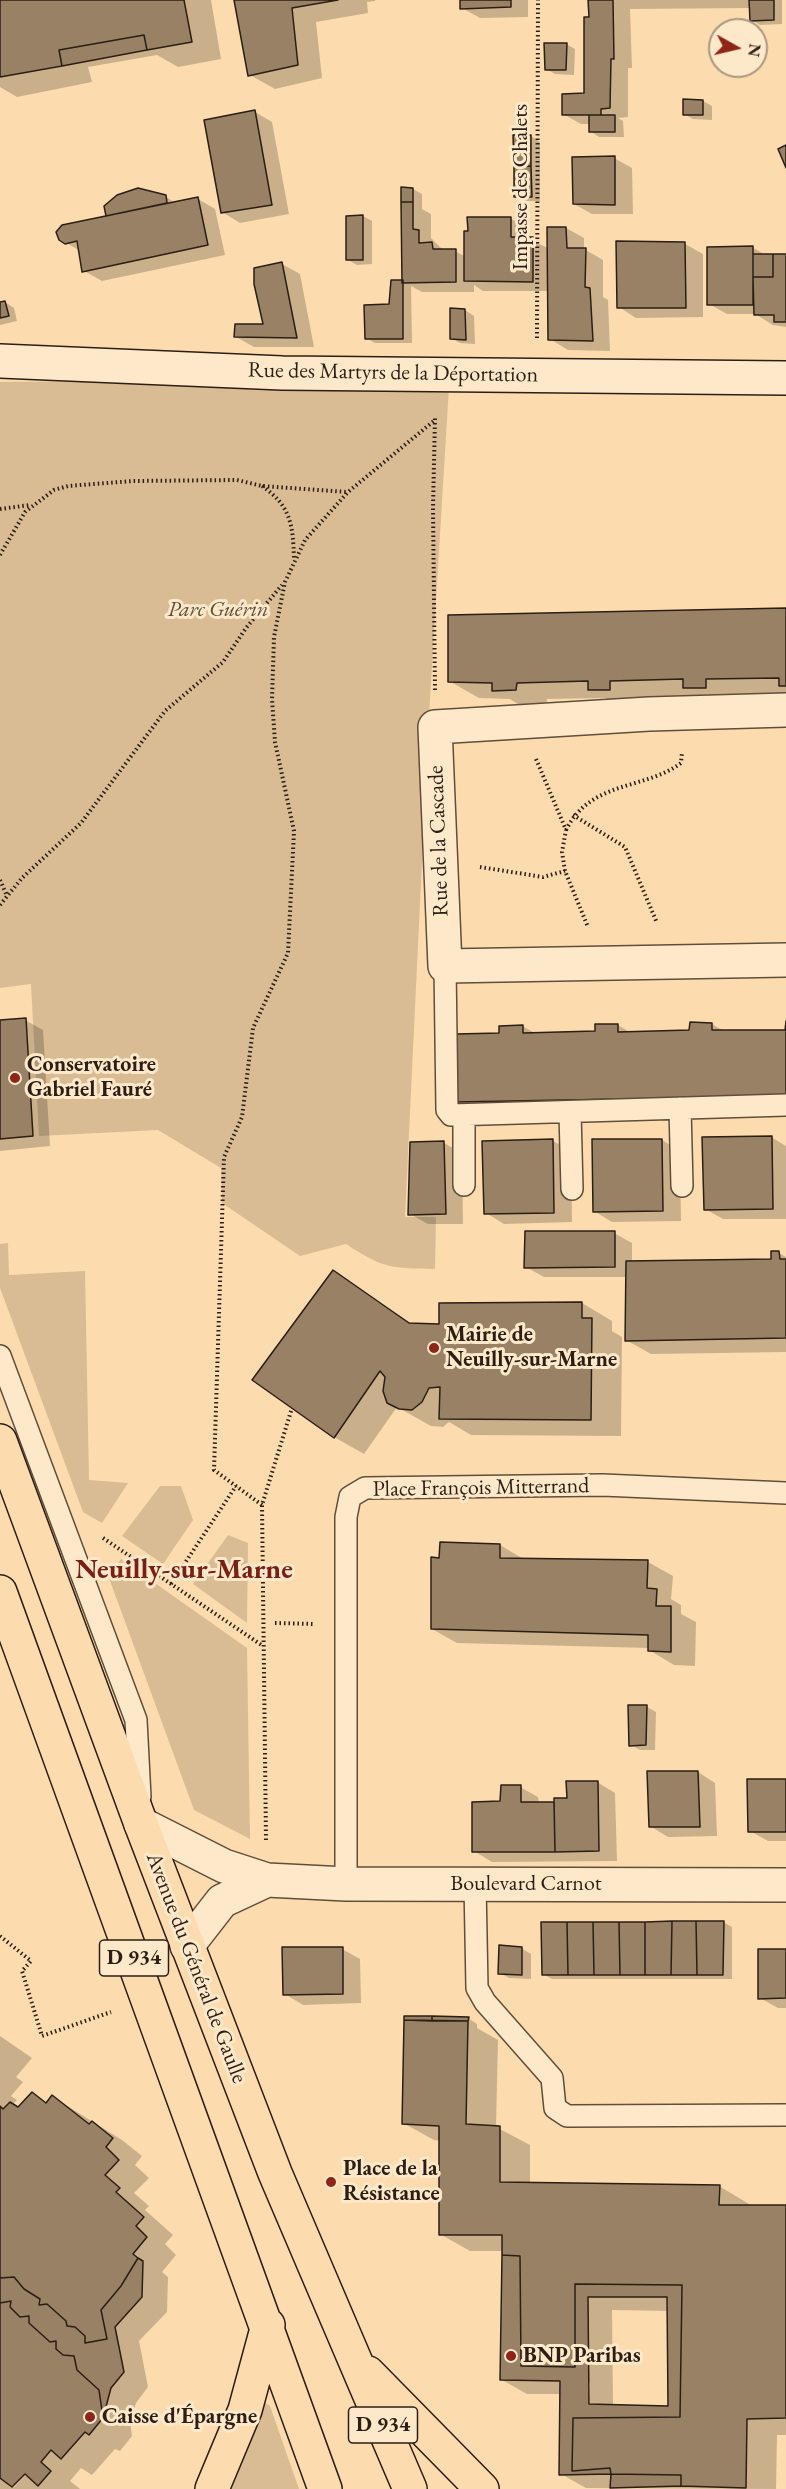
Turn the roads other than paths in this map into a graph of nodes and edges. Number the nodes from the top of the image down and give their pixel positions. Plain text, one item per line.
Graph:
1 (0, 361) edge
2 (786, 378) edge
3 (786, 710) edge
4 (786, 960) edge
5 (445, 966) junction
6 (786, 1105) edge
7 (680, 1108) junction
8 (570, 1112) junction
9 (464, 1115) junction
10 (465, 1185) dead end
11 (682, 1186) dead end
12 (572, 1189) dead end
13 (0, 1356) edge
14 (0, 1441) edge
15 (786, 1493) edge
16 (76, 1559) junction
17 (53, 1585) junction
18 (0, 1592) edge
19 (141, 1824) junction
20 (267, 1880) junction
21 (346, 1884) junction
22 (475, 1884) junction
23 (786, 1885) edge
24 (187, 1946) junction
25 (786, 2115) edge
26 (268, 2325) junction
27 (357, 2361) junction
28 (212, 2489) edge
29 (325, 2489) edge
30 (410, 2489) edge
31 (482, 2489) edge

1 - 2 street, Rue des Martyrs de la Déportation
3 - 5 street, Rue de la Cascade
4 - 5 street
5 - 9 lane
6 - 7 lane
7 - 8 lane
7 - 11 lane
8 - 9 lane
8 - 12 lane
9 - 10 lane
13 - 16 lane
14 - 17 main road, Avenue du Général de Gaulle / D 934
15 - 21 lane, Place François Mitterrand
16 - 17 lane
16 - 19 lane
17 - 19 main road, Avenue du Général de Gaulle / D 934
18 - 26 main road, D 934
19 - 20 street, Boulevard Carnot
19 - 24 main road, Avenue du Général de Gaulle / D 934
20 - 21 street, Boulevard Carnot
20 - 24 street, Boulevard Carnot
21 - 22 street, Boulevard Carnot
22 - 23 street, Boulevard Carnot
22 - 25 lane
24 - 27 main road, Avenue du Général de Gaulle / D 934
26 - 28 main road
26 - 29 main road, D 934
27 - 30 main road, Avenue du Général de Gaulle / D 934
27 - 31 main road

